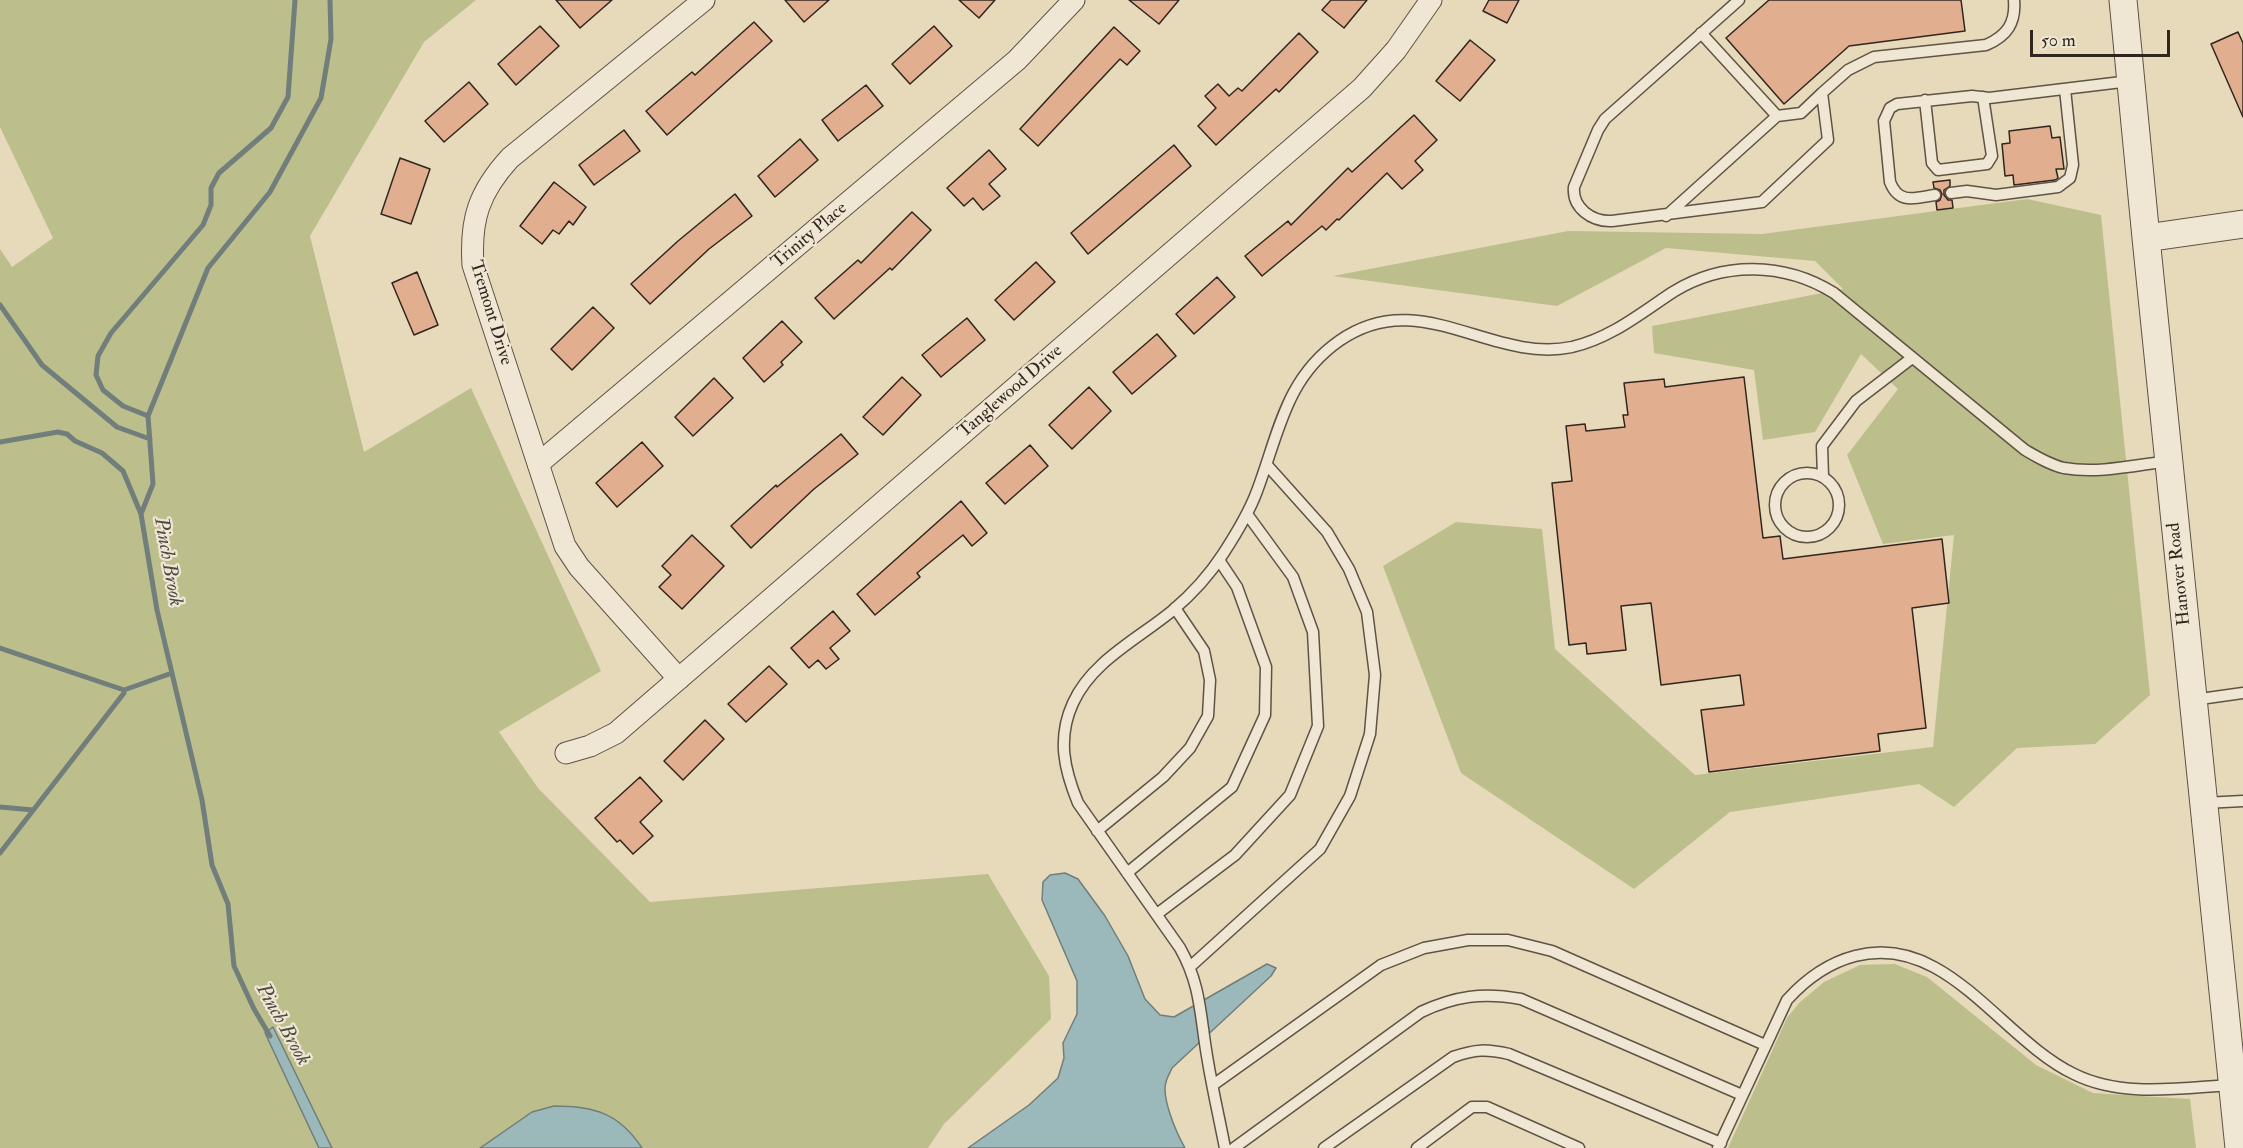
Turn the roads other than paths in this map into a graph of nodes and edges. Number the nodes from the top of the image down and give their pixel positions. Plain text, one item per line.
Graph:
1 (704, 0) edge
2 (1074, 0) edge
3 (1431, 0) edge
4 (1739, 0) edge
5 (2014, 0) edge
6 (2123, 0) edge
7 (1701, 33) junction
8 (2131, 81) junction
9 (2065, 89) junction
10 (1822, 93) junction
11 (1983, 98) junction
12 (1925, 100) junction
13 (1777, 116) junction
14 (1951, 193) dead end
15 (1935, 195) dead end
16 (1666, 216) junction
17 (2243, 224) edge
18 (2146, 238) junction
19 (1912, 358) junction
20 (2169, 461) junction
21 (538, 464) junction
22 (1267, 465) junction
23 (1823, 477) junction
24 (1247, 514) junction
25 (1219, 560) junction
26 (1175, 608) junction
27 (679, 679) junction
28 (2243, 693) edge
29 (2193, 700) junction
30 (566, 753) dead end
31 (2243, 801) edge
32 (2203, 803) junction
33 (1097, 831) junction
34 (1127, 873) junction
35 (1157, 915) junction
36 (1191, 966) junction
37 (1765, 1045) junction
38 (2235, 1073) edge
39 (1213, 1085) junction
40 (1742, 1095) junction
41 (1719, 1145) edge
42 (1225, 1148) edge
43 (1234, 1148) edge
44 (1324, 1148) edge
45 (1417, 1148) edge
46 (1580, 1148) edge
47 (2239, 1148) edge

1 - 21 street, Tremont Drive
2 - 21 street, Trinity Place
3 - 27 street, Tanglewood Drive
4 - 7 lane
5 - 10 lane
6 - 8 street, Hanover Road
7 - 13 lane
7 - 16 lane
8 - 9 lane
8 - 18 street, Hanover Road
9 - 11 lane
9 - 14 lane
10 - 13 lane
10 - 16 lane
11 - 12 lane
11 - 12 lane
12 - 15 lane
13 - 16 lane
17 - 18 street
18 - 20 street, Hanover Road
19 - 20 lane
19 - 22 lane
19 - 23 lane
20 - 29 street, Hanover Road
21 - 27 street, Tremont Drive
22 - 24 lane
22 - 36 lane
23 - 23 lane
24 - 25 lane
24 - 35 lane
25 - 26 lane
25 - 34 lane
26 - 33 lane
26 - 33 lane
27 - 30 street, Tanglewood Drive
28 - 29 lane
29 - 32 street, Hanover Road
31 - 32 lane
32 - 38 street, Hanover Road
33 - 34 lane
34 - 35 lane
35 - 36 lane
36 - 39 lane
37 - 38 lane
37 - 39 lane
37 - 40 lane
38 - 47 street, Hanover Road
39 - 42 lane
40 - 41 lane
40 - 43 lane
41 - 44 lane
45 - 46 lane

